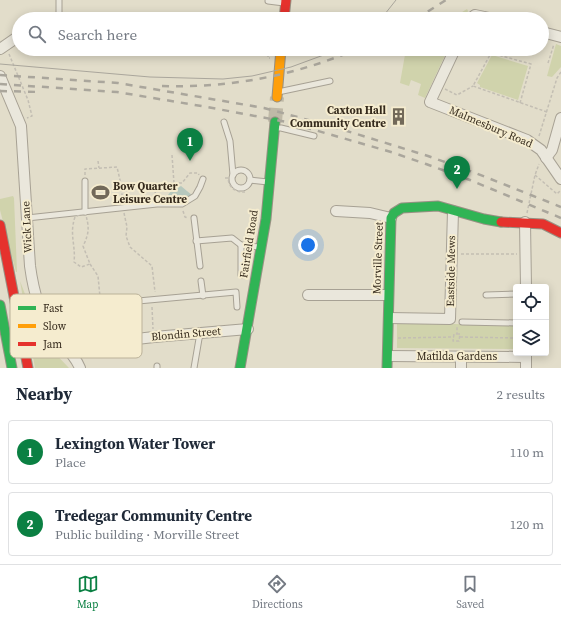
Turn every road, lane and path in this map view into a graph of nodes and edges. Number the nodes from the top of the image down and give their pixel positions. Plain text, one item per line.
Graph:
1 (58, 0) edge
2 (268, 1) edge
3 (286, 2) edge
4 (59, 12) edge
5 (285, 12) edge
6 (558, 36) edge
7 (12, 43) edge
8 (4, 50) edge
9 (280, 56) edge
10 (452, 56) edge
11 (489, 56) edge
12 (502, 56) edge
13 (548, 63) dead end
14 (561, 72) edge
15 (0, 76) edge
16 (557, 78) junction
17 (561, 79) edge
18 (330, 81) dead end
19 (438, 85) junction
20 (473, 86) junction
21 (277, 94) joint
22 (520, 103) junction
23 (547, 112) junction
24 (32, 116) dead end
25 (561, 118) edge
26 (224, 122) dead end
27 (274, 125) joint
28 (314, 136) dead end
29 (538, 138) dead end
30 (172, 155) dead end
31 (542, 159) junction
32 (98, 161) dead end
33 (99, 168) junction
34 (85, 174) dead end
35 (535, 175) junction
36 (230, 176) junction
37 (203, 179) joint
38 (561, 179) edge
39 (250, 180) junction
40 (85, 181) dead end
41 (269, 182) junction
42 (174, 183) junction
43 (561, 190) edge
44 (245, 192) dead end
45 (157, 204) junction
46 (182, 204) junction
47 (123, 208) junction
48 (453, 211) junction
49 (85, 212) junction
50 (336, 212) dead end
51 (27, 218) junction
52 (194, 218) joint
53 (391, 218) junction
54 (526, 219) junction
55 (0, 225) edge
56 (561, 233) edge
57 (196, 240) junction
58 (241, 245) junction
59 (261, 248) junction
60 (452, 254) junction
61 (527, 254) junction
62 (90, 264) junction
63 (200, 266) dead end
64 (240, 275) dead end
65 (201, 281) dead end
66 (526, 284) edge
67 (14, 294) edge
68 (36, 294) edge
69 (99, 294) edge
70 (513, 294) edge
71 (308, 295) dead end
72 (388, 295) junction
73 (486, 295) dead end
74 (203, 296) junction
75 (153, 300) junction
76 (142, 301) edge
77 (0, 305) edge
78 (237, 307) dead end
79 (388, 318) junction
80 (459, 322) joint
81 (513, 323) edge
82 (248, 329) junction
83 (200, 333) junction
84 (456, 334) junction
85 (154, 337) junction
86 (454, 337) junction
87 (460, 337) junction
88 (142, 338) edge
89 (388, 338) junction
90 (513, 338) edge
91 (513, 355) edge
92 (388, 356) junction
93 (461, 356) junction
94 (526, 356) edge
95 (10, 358) edge
96 (10, 358) edge
97 (26, 358) edge
98 (74, 358) edge
99 (12, 368) edge
100 (28, 368) edge
101 (80, 368) edge
102 (194, 368) edge
103 (240, 368) edge
104 (387, 368) edge
105 (461, 368) edge
106 (526, 368) edge

1 - 4 lane
2 - 3 lane
3 - 5 main road
6 - 13 path
7 - 8 street
8 - 24 path
9 - 21 main road
10 - 19 street
11 - 20 path
12 - 22 path
14 - 16 path
15 - 51 street, Wick Lane
16 - 17 path
16 - 23 path
18 - 21 lane
19 - 20 path
19 - 31 street, Malmesbury Road
20 - 22 path
22 - 23 path
23 - 29 path
25 - 31 street
26 - 36 lane
27 - 28 lane
27 - 41 main road, Fairfield Road
30 - 42 path
31 - 35 path
31 - 38 street, Malmesbury Road
32 - 33 path
33 - 34 path
33 - 47 path
35 - 43 path
35 - 54 path
36 - 39 lane
36 - 39 lane
36 - 44 path
37 - 42 path
37 - 46 lane
39 - 41 lane
40 - 49 lane
41 - 59 main road, Fairfield Road
42 - 45 path
45 - 46 lane
45 - 47 lane
46 - 52 path
47 - 49 lane
47 - 75 path
48 - 53 main road, Morville Street
48 - 54 main road, Morville Street
48 - 60 street, Eastside Mews
49 - 51 lane
49 - 62 path
49 - 62 path
50 - 53 street
51 - 68 street, Wick Lane
52 - 57 lane
53 - 72 main road, Morville Street
54 - 56 main road, Morville Street
54 - 61 street
55 - 67 main road
57 - 58 lane
57 - 63 lane
58 - 59 lane
58 - 64 lane
59 - 82 main road, Fairfield Road
60 - 61 path
60 - 79 street, Eastside Mews
61 - 66 street
62 - 69 path
65 - 74 lane
70 - 73 lane
71 - 72 street
72 - 79 main road, Morville Street
74 - 75 lane
74 - 78 lane
75 - 76 lane
75 - 85 path
77 - 95 main road
79 - 89 main road, Morville Street
80 - 81 lane
80 - 84 path
82 - 83 street, Blondin Street
82 - 103 main road, Fairfield Road
83 - 85 street, Blondin Street
83 - 102 lane
84 - 86 path
84 - 87 path
85 - 88 street, Blondin Street
86 - 87 path
86 - 89 path
87 - 90 path
89 - 92 main road, Morville Street
91 - 93 street, Matilda Gardens
92 - 93 street, Matilda Gardens
92 - 104 main road, Morville Street
93 - 105 street
94 - 106 street
96 - 99 main road
97 - 100 main road
98 - 101 street, Wick Lane

